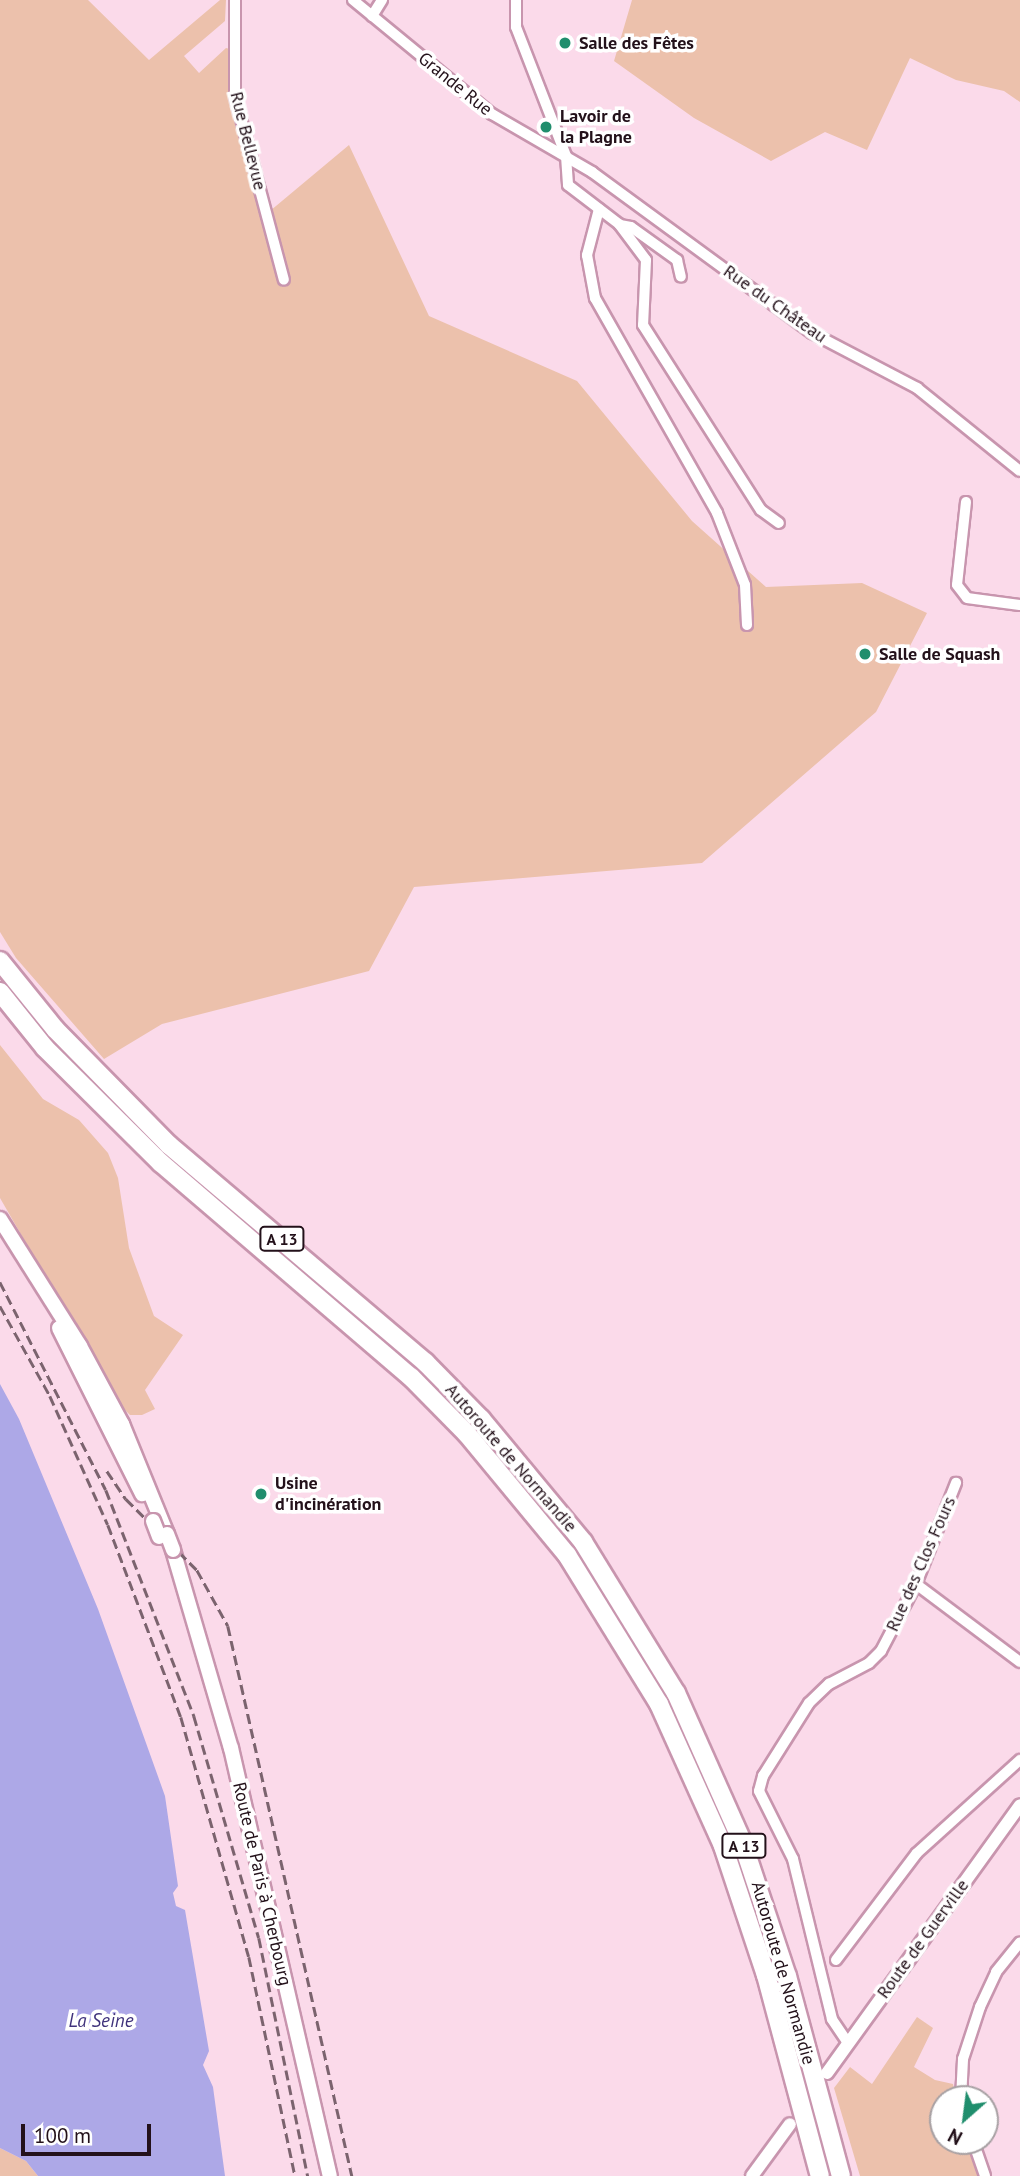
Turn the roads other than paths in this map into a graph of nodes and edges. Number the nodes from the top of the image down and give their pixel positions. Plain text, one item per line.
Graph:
1 (235, 0) edge
2 (353, 0) edge
3 (382, 0) edge
4 (516, 0) edge
5 (372, 16) junction
6 (566, 156) junction
7 (599, 209) junction
8 (619, 225) junction
9 (681, 277) dead end
10 (284, 280) dead end
11 (1020, 471) edge
12 (966, 502) dead end
13 (779, 523) dead end
14 (1020, 605) edge
15 (747, 625) dead end
16 (0, 961) edge
17 (0, 992) edge
18 (0, 1221) edge
19 (956, 1483) dead end
20 (163, 1535) junction
21 (916, 1584) junction
22 (185, 1594) junction
23 (1020, 1662) edge
24 (1020, 1760) edge
25 (1020, 1805) edge
26 (1020, 1942) edge
27 (835, 1960) dead end
28 (848, 2043) junction
29 (827, 2073) dead end
30 (962, 2085) edge
31 (790, 2124) dead end
32 (978, 2155) edge
33 (330, 2176) edge
34 (752, 2176) edge
35 (820, 2176) edge
36 (841, 2176) edge
37 (985, 2176) edge

1 - 10 street, Rue Bellevue
2 - 5 street, Grande Rue
3 - 5 street
4 - 6 street
5 - 6 street, Grande Rue
6 - 7 street
6 - 11 street, Rue du Château
7 - 8 street
7 - 15 street
8 - 9 street
8 - 13 street
12 - 14 street
16 - 36 highway, Autoroute de Normandie / A 13
17 - 35 highway, Autoroute de Normandie / A 13
18 - 20 main road, Route de Paris à Cherbourg, bridge
18 - 20 main road, Route de Paris à Cherbourg
19 - 21 street, Rue des Clos Fours
20 - 22 main road, Route de Paris à Cherbourg
20 - 22 main road, Route de Paris à Cherbourg, bridge
21 - 23 street
21 - 28 street, Rue des Clos Fours
22 - 33 main road, Route de Paris à Cherbourg
24 - 27 street
25 - 28 street, Route de Guerville
26 - 30 street
28 - 29 street, Route de Guerville
31 - 34 street
32 - 37 street

